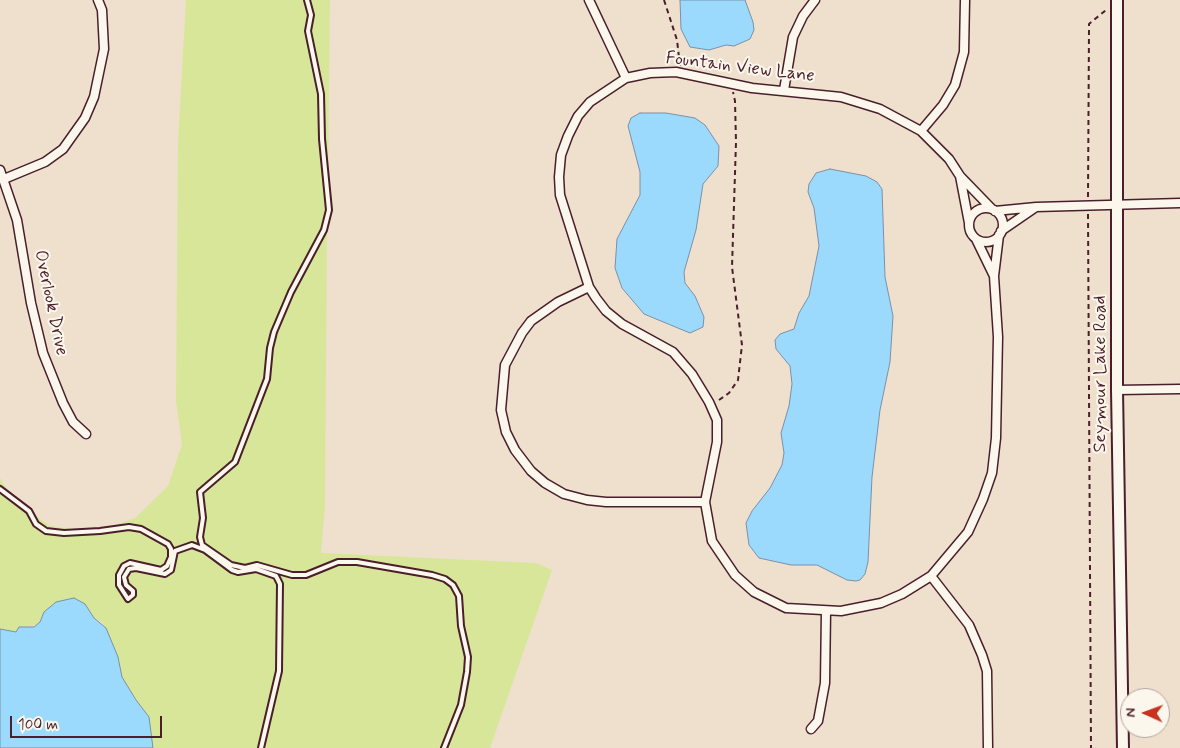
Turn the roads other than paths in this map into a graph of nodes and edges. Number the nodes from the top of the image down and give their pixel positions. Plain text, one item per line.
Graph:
1 (98, 0) edge
2 (306, 0) edge
3 (589, 0) edge
4 (815, 0) edge
5 (965, 0) edge
6 (1117, 0) edge
7 (626, 78) junction
8 (784, 90) junction
9 (921, 131) junction
10 (0, 170) edge
11 (960, 176) junction
12 (4, 178) junction
13 (1180, 203) edge
14 (1117, 204) junction
15 (1036, 207) junction
16 (993, 209) junction
17 (969, 224) junction
18 (1000, 233) junction
19 (976, 239) junction
20 (994, 276) junction
21 (589, 287) junction
22 (1180, 389) edge
23 (1117, 390) junction
24 (86, 434) dead end
25 (0, 489) edge
26 (705, 502) junction
27 (931, 576) junction
28 (826, 611) junction
29 (811, 728) dead end
30 (261, 748) edge
31 (444, 748) edge
32 (988, 748) edge
33 (1123, 748) edge

1 - 12 street
2 - 31 lane
3 - 7 street
4 - 8 street
5 - 9 street
6 - 14 street, Seymour Lake Road
7 - 8 street, Fountain View Lane
7 - 21 street, Fountain View Lane
8 - 9 street, Fountain View Lane
9 - 11 street, Fountain View Lane
10 - 12 street, Overlook Drive
11 - 16 street, Fountain View Lane
11 - 17 street, Fountain View Lane
12 - 24 street, Overlook Drive
13 - 14 street
14 - 15 street
14 - 23 street, Seymour Lake Road
15 - 16 street
15 - 18 street
16 - 17 street
16 - 18 street
17 - 19 street
18 - 19 street
18 - 20 street, Fountain View Lane
19 - 20 street, Fountain View Lane
20 - 27 street, Fountain View Lane
21 - 26 street, Fountain View Lane
21 - 26 street
22 - 23 street
23 - 33 street, Seymour Lake Road
25 - 30 lane
26 - 28 street, Fountain View Lane
27 - 28 street, Fountain View Lane
27 - 32 street
28 - 29 street

